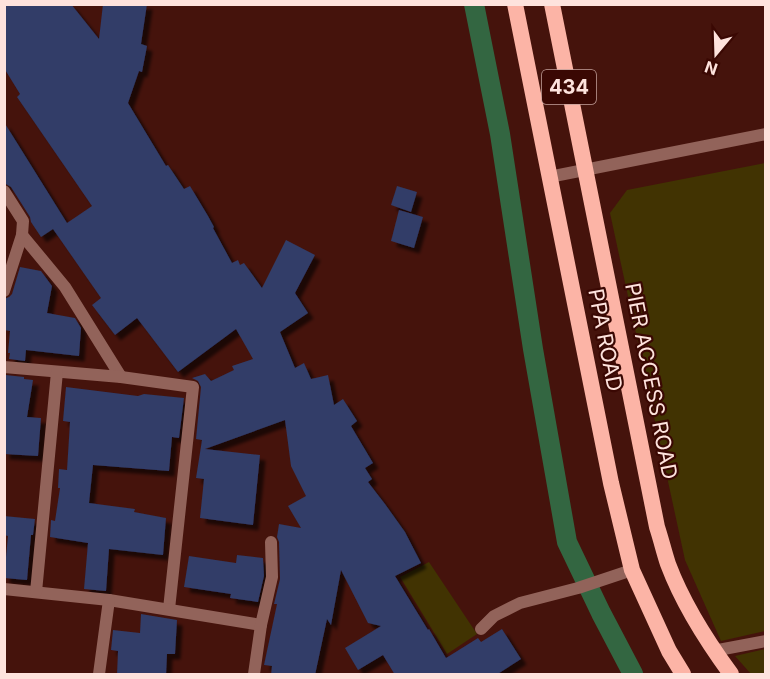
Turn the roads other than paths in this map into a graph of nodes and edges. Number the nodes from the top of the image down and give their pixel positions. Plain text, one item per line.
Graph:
1 (515, 4) edge
2 (552, 4) edge
3 (765, 134) edge
4 (585, 170) junction
5 (549, 177) junction
6 (4, 191) edge
7 (22, 235) junction
8 (4, 291) edge
9 (4, 367) edge
10 (57, 372) junction
11 (121, 378) junction
12 (271, 542) dead end
13 (632, 570) junction
14 (4, 590) edge
15 (36, 592) junction
16 (109, 600) junction
17 (169, 609) junction
18 (261, 625) junction
19 (481, 629) dead end
20 (765, 641) edge
21 (713, 651) junction
22 (99, 675) edge
23 (254, 675) edge
24 (683, 675) edge
25 (731, 675) edge

1 - 5 highway, PPA ROAD
2 - 4 highway, 434
3 - 4 street
4 - 5 street
4 - 21 highway, PIER ACCESS ROAD
5 - 13 highway, PPA ROAD
6 - 7 street
7 - 8 street
7 - 11 street
9 - 10 street
10 - 11 street
10 - 15 street
11 - 17 street
12 - 18 street
13 - 19 street
13 - 24 highway, PPA ROAD
14 - 15 street
15 - 16 street
16 - 17 street
16 - 22 street
17 - 18 street
18 - 23 street
20 - 21 street
21 - 25 highway

